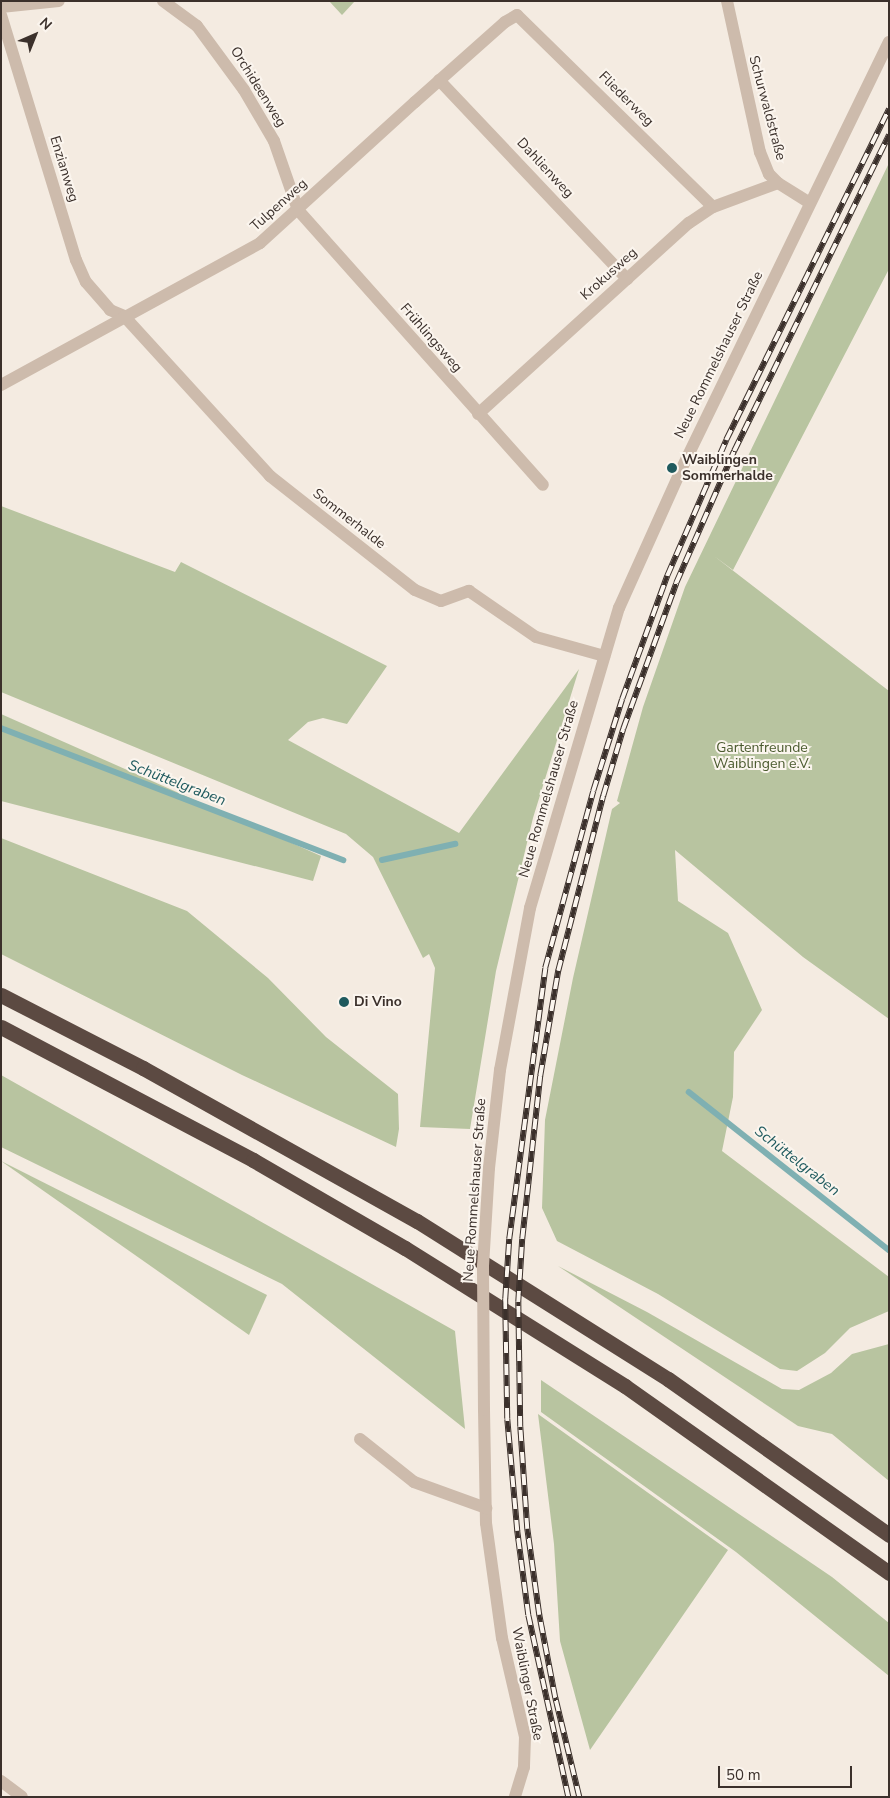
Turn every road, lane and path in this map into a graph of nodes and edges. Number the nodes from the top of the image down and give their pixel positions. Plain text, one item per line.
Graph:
1 (59, 1) edge
2 (163, 1) edge
3 (727, 1) edge
4 (1, 7) edge
5 (1, 15) edge
6 (517, 15) joint
7 (889, 42) edge
8 (442, 83) junction
9 (778, 184) junction
10 (809, 202) junction
11 (713, 207) junction
12 (298, 210) junction
13 (627, 278) junction
14 (124, 316) junction
15 (1, 385) edge
16 (478, 414) junction
17 (543, 486) dead end
18 (604, 656) junction
19 (1, 995) edge
20 (1, 1027) edge
21 (360, 1438) dead end
22 (486, 1508) junction
23 (889, 1535) edge
24 (889, 1573) edge
25 (498, 1606) joint
26 (1, 1782) edge
27 (22, 1797) edge
28 (515, 1797) edge

1 - 4 street
2 - 12 street, Orchideenweg
3 - 9 street, Schurwaldstraße
5 - 14 street, Enzianweg
6 - 8 street, Tulpenweg
6 - 11 street, Fliederweg
7 - 10 street, Neue Rommelshauser Straße
8 - 12 street, Tulpenweg
8 - 13 street, Dahlienweg
9 - 10 street, Schurwaldstraße
9 - 11 street, Krokusweg
10 - 18 street, Neue Rommelshauser Straße
11 - 13 street, Krokusweg
12 - 14 street, Tulpenweg
12 - 16 street, Frühlingsweg
13 - 16 street, Krokusweg
14 - 15 street, Tulpenweg
14 - 18 street, Sommerhalde
16 - 17 street, Frühlingsweg
18 - 22 street, Neue Rommelshauser Straße, bridge
19 - 23 highway
20 - 24 highway
21 - 22 street
22 - 25 street, Neue Rommelshauser Straße
25 - 28 street, Waiblinger Straße
26 - 27 street

